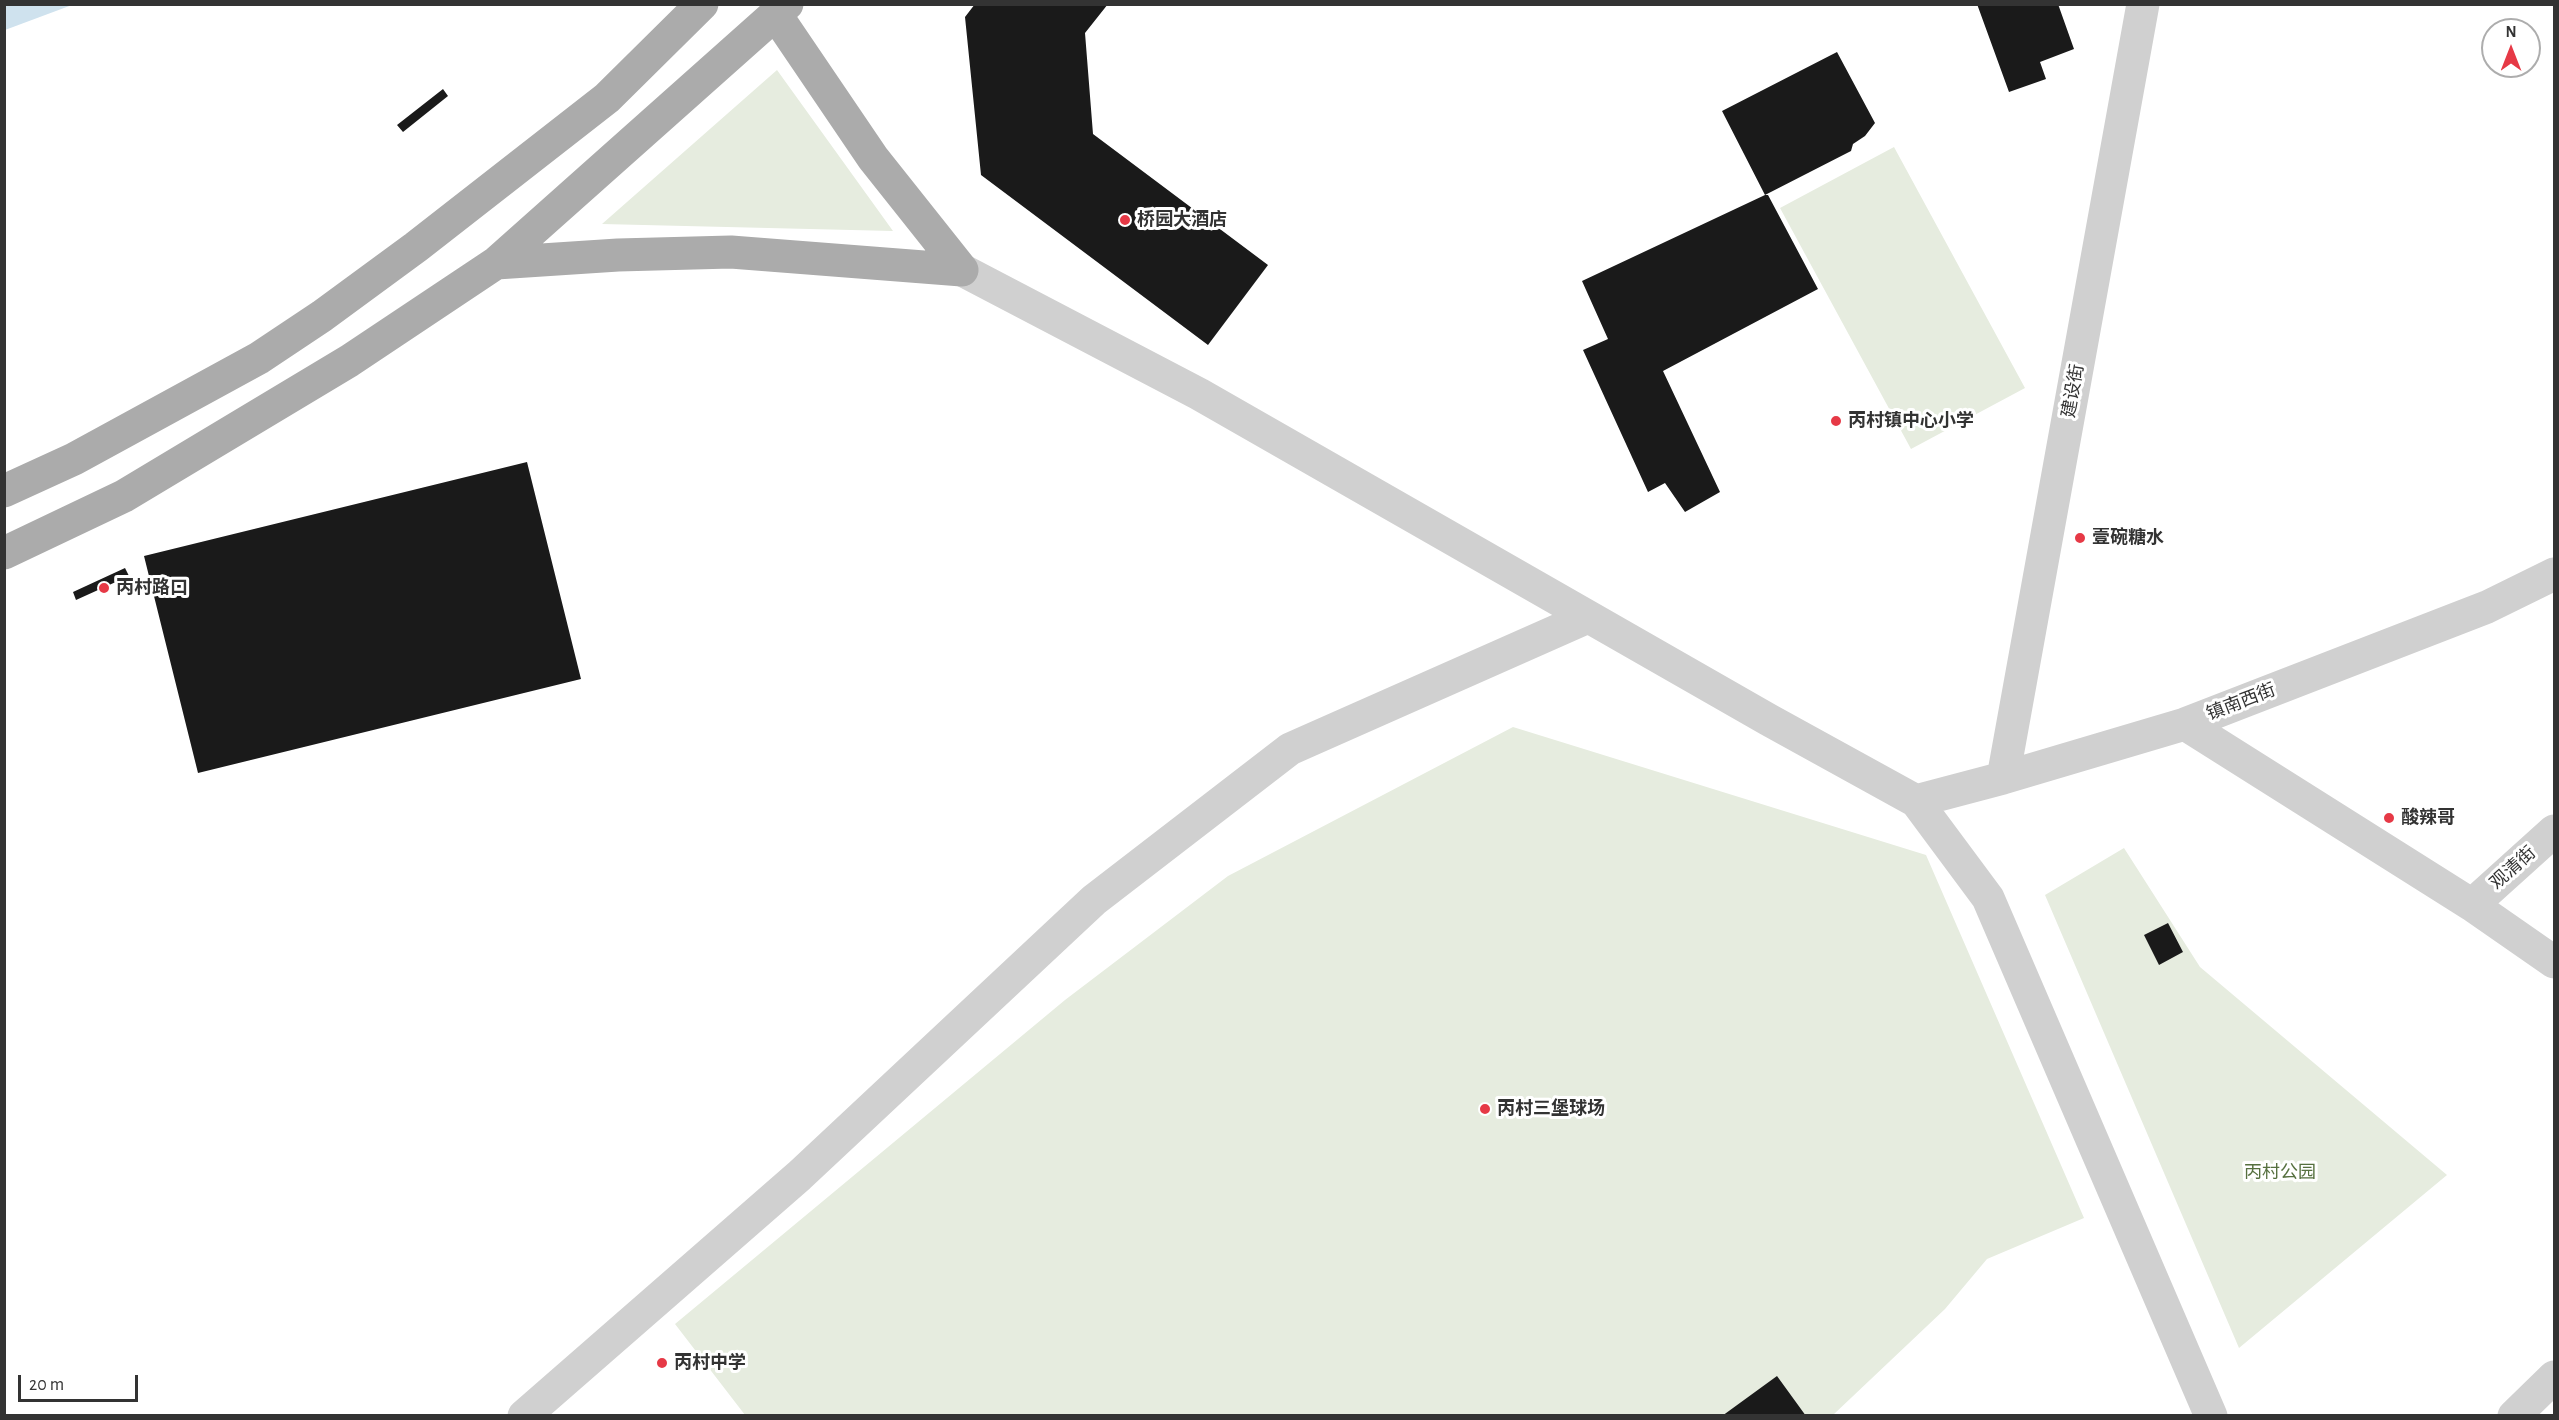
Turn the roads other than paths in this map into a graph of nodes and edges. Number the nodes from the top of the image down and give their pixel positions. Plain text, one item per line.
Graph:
1 (702, 4) edge
2 (2143, 4) edge
3 (781, 10) edge
4 (496, 263) junction
5 (962, 270) junction
6 (322, 316) junction
7 (349, 361) junction
8 (4, 491) edge
9 (4, 553) edge
10 (2554, 574) edge
11 (1588, 617) junction
12 (2185, 724) junction
13 (2003, 778) junction
14 (1916, 801) junction
15 (2554, 831) edge
16 (2472, 905) junction
17 (2554, 962) edge
18 (2554, 1377) edge
19 (524, 1416) edge
20 (2211, 1416) edge
21 (2514, 1416) edge

1 - 6 main road
2 - 13 street, 建设街
3 - 4 main road
3 - 5 main road
4 - 5 main road
4 - 7 main road
5 - 11 street
6 - 7 main road
6 - 8 main road
7 - 9 main road
10 - 12 street, 镇南西街
11 - 14 street
11 - 19 street
12 - 13 street, 镇南西街
12 - 16 street
13 - 14 street, 镇南西街
14 - 20 street
15 - 16 street, 观清街
16 - 17 street
18 - 21 street

